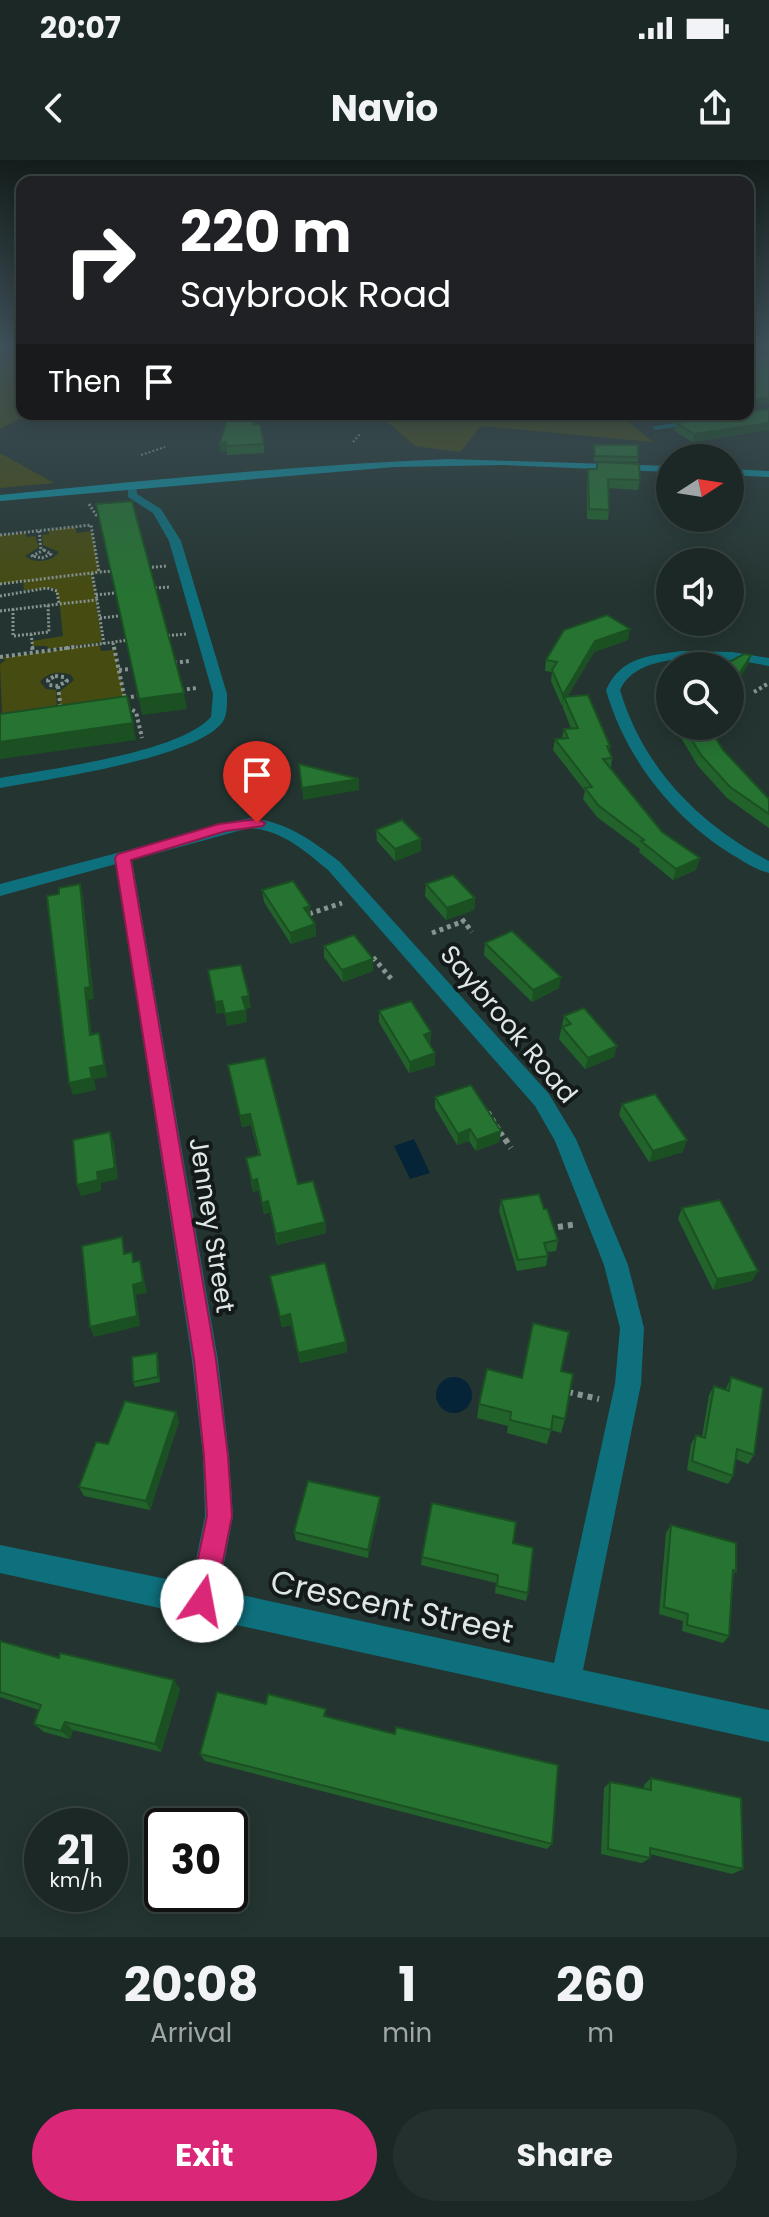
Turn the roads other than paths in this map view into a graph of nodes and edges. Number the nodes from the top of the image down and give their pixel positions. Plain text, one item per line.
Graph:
1 (656, 469) edge
2 (744, 473) edge
3 (769, 474) edge
4 (132, 486) junction
5 (0, 498) edge
6 (769, 662) edge
7 (0, 783) edge
8 (123, 858) junction
9 (769, 868) edge
10 (0, 890) edge
11 (0, 1559) edge
12 (202, 1601) junction
13 (565, 1681) junction
14 (769, 1726) edge

1 - 4 street
2 - 3 street
4 - 5 street
4 - 7 street
6 - 9 street
8 - 10 street, Saybrook Road
8 - 12 street, Jenney Street
8 - 13 street, Saybrook Road
11 - 12 street, Crescent Street
12 - 13 street, Crescent Street
13 - 14 street, Crescent Street

